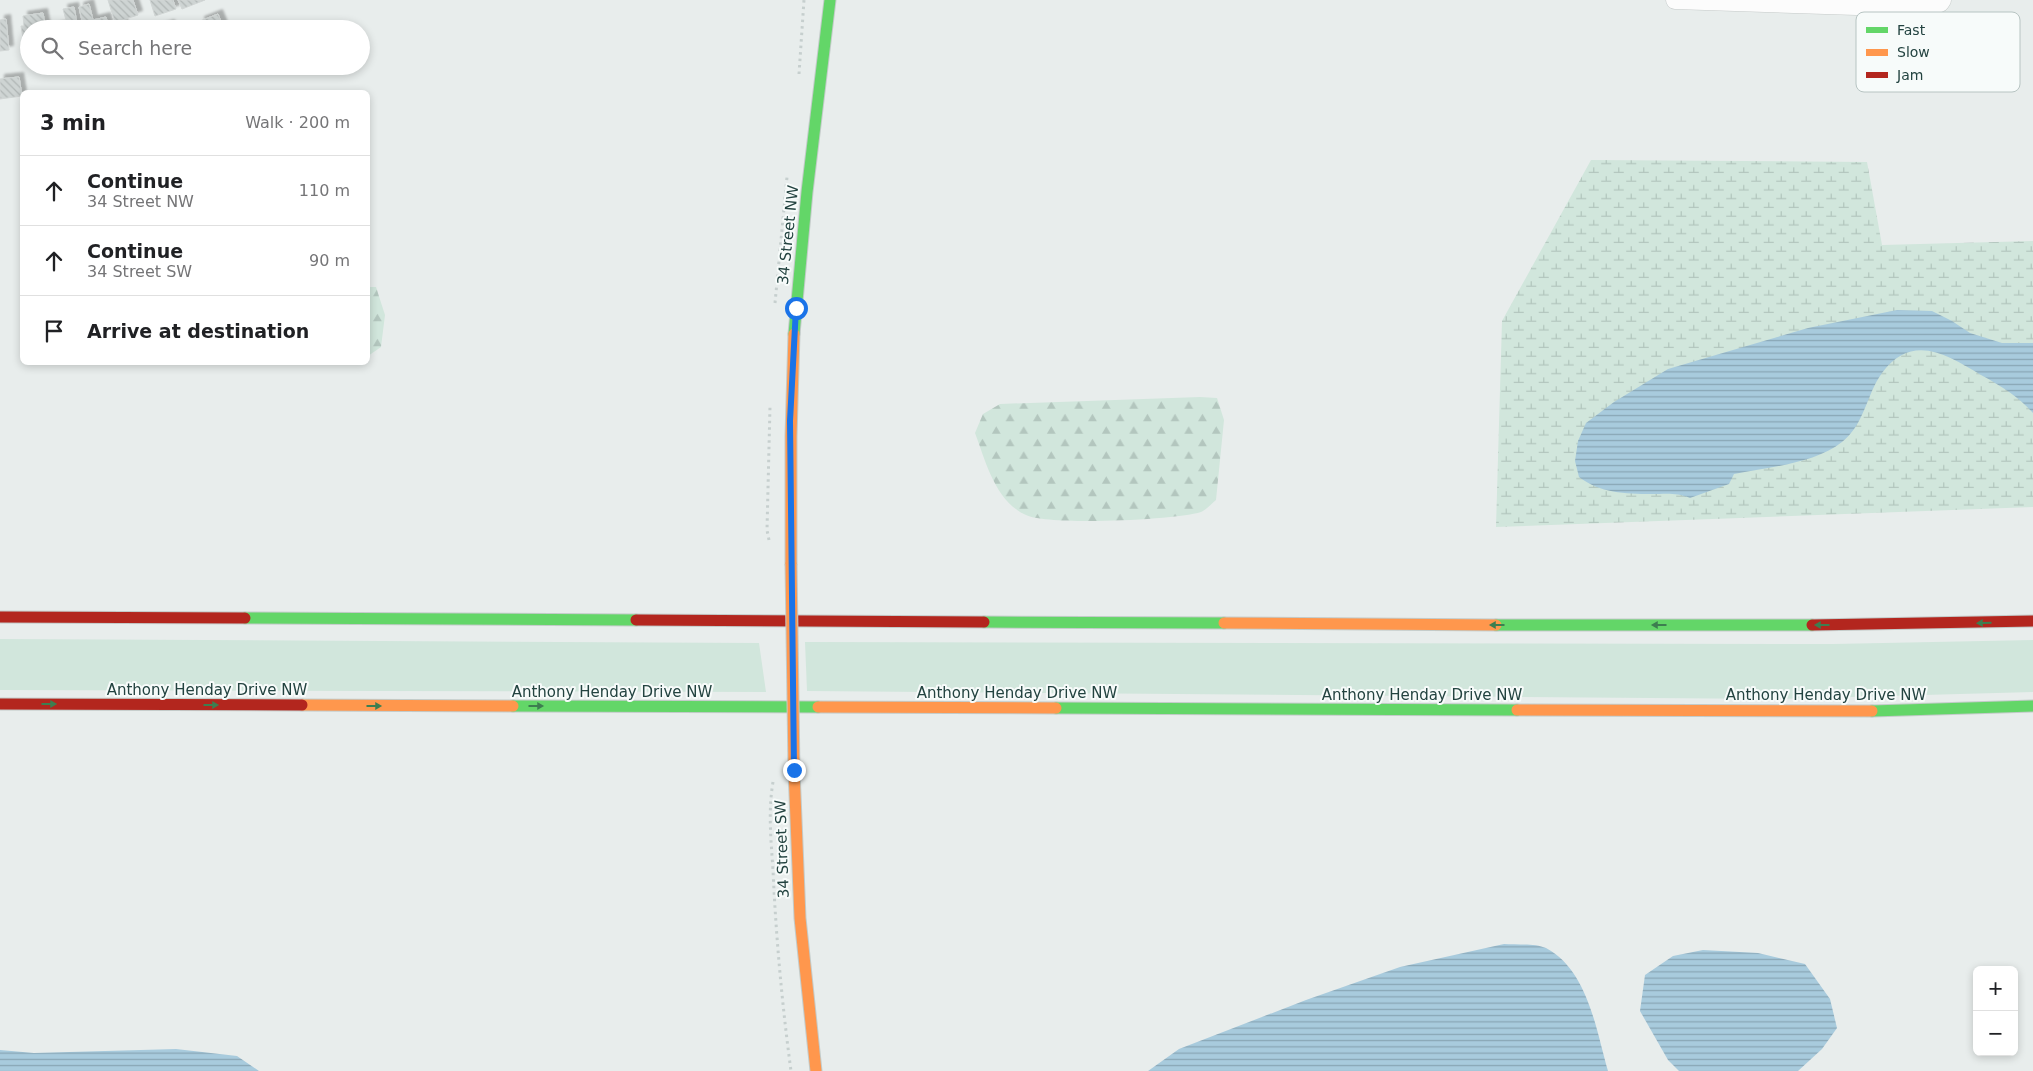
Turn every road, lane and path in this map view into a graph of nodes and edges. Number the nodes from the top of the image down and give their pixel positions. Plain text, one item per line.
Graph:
1 (830, 0) edge
2 (1676, 0) edge
3 (1941, 2) edge
4 (791, 564) joint
5 (0, 618) edge
6 (2033, 621) edge
7 (0, 704) edge
8 (2033, 706) edge
9 (775, 774) dead end
10 (792, 1071) edge
11 (816, 1071) edge

1 - 4 main road, 34 Street NW
2 - 3 street
4 - 11 main road, 34 Street SW, bridge
6 -> 5 main road
7 -> 8 main road, Anthony Henday Drive NW
9 - 10 path

